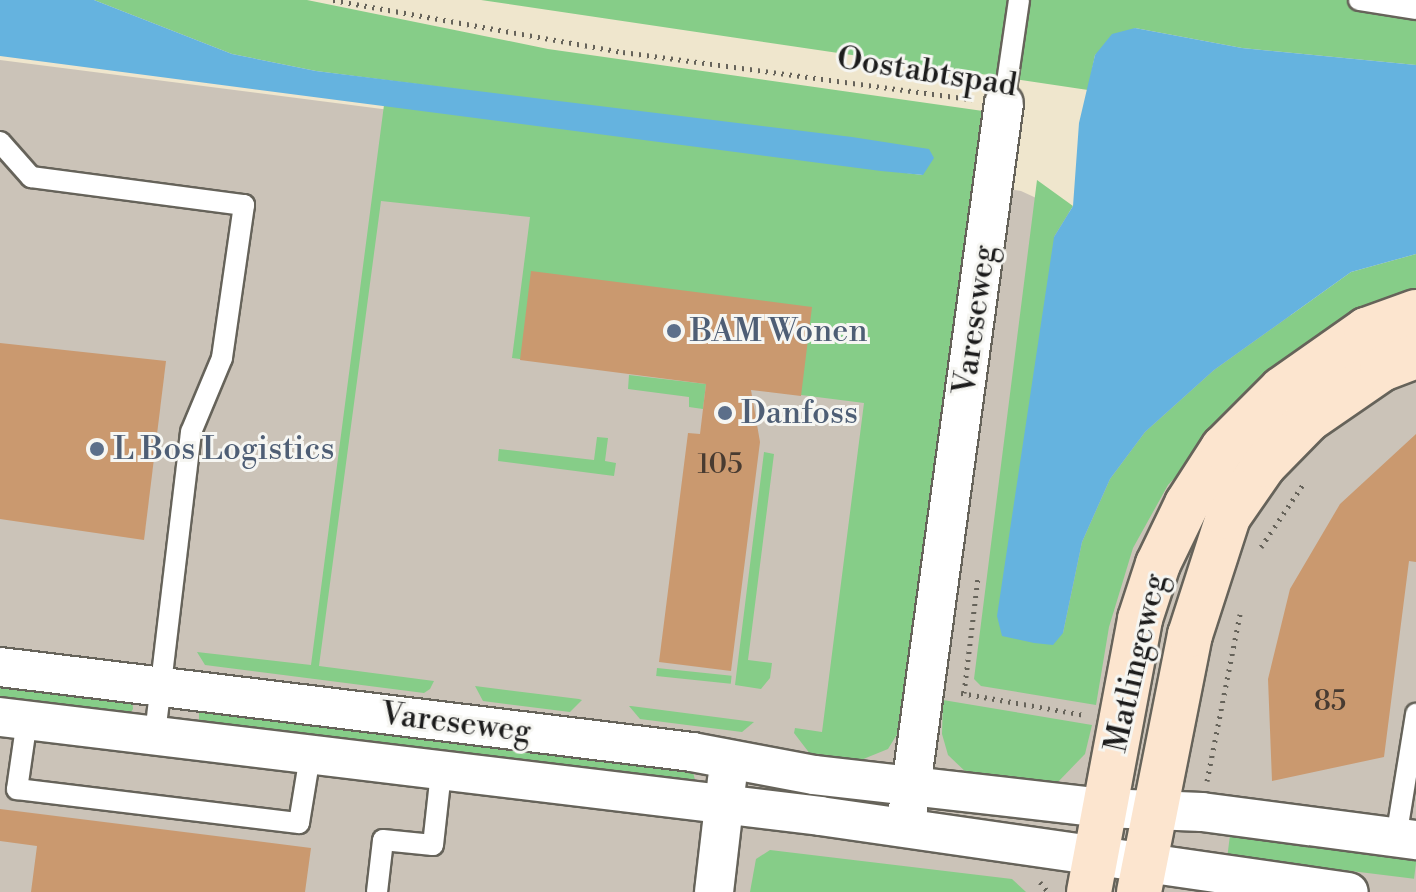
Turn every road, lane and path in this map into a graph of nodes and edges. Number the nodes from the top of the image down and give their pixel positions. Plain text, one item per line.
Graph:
1 (333, 0) edge
2 (1019, 0) edge
3 (1359, 0) edge
4 (1416, 9) edge
5 (1004, 103) junction
6 (0, 142) edge
7 (1416, 312) edge
8 (1416, 356) edge
9 (1309, 477) dead end
10 (1256, 562) dead end
11 (980, 567) dead end
12 (1241, 606) dead end
13 (0, 667) edge
14 (161, 687) junction
15 (925, 689) junction
16 (964, 693) junction
17 (1416, 714) edge
18 (13, 719) edge
19 (1120, 722) junction
20 (1169, 731) junction
21 (155, 736) junction
22 (1216, 739) junction
23 (310, 756) junction
24 (729, 763) junction
25 (441, 773) junction
26 (911, 787) junction
27 (725, 804) junction
28 (1104, 808) junction
29 (1154, 810) junction
30 (1202, 812) junction
31 (906, 828) junction
32 (1406, 839) edge
33 (1092, 873) edge
34 (1141, 876) edge
35 (1268, 886) edge
36 (377, 892) edge
37 (714, 892) edge
38 (1349, 892) edge

1 - 5 path, Oostabtspad
2 - 5 lane, Vareseweg
3 - 4 lane
5 - 15 street, Vareseweg
6 - 14 lane
7 - 19 main road, Matlingeweg
8 - 20 main road, Matlingeweg
9 - 10 path
11 - 16 path
12 - 22 path
13 - 14 street, Vareseweg
14 - 21 lane
14 - 24 street, Vareseweg
15 - 16 path
15 - 26 street, Vareseweg
16 - 19 path
17 - 32 lane
18 - 21 street, Vareseweg
18 - 23 lane
19 - 28 main road, Matlingeweg
20 - 22 path
20 - 29 main road, Matlingeweg
21 - 23 street, Vareseweg
22 - 30 path
23 - 25 street, Vareseweg
24 - 26 street, Vareseweg
24 - 27 street
25 - 27 street, Vareseweg
25 - 36 lane
26 - 28 street, Vareseweg
26 - 31 street, Vareseweg
27 - 31 street, Vareseweg
27 - 37 street
28 - 29 street, Vareseweg
28 - 33 main road, Matlingeweg
29 - 30 street, Vareseweg
29 - 34 main road, Matlingeweg
30 - 32 street, Vareseweg
31 - 33 street, Vareseweg
33 - 34 street, Vareseweg
34 - 35 street, Vareseweg
35 - 38 street, Vareseweg

